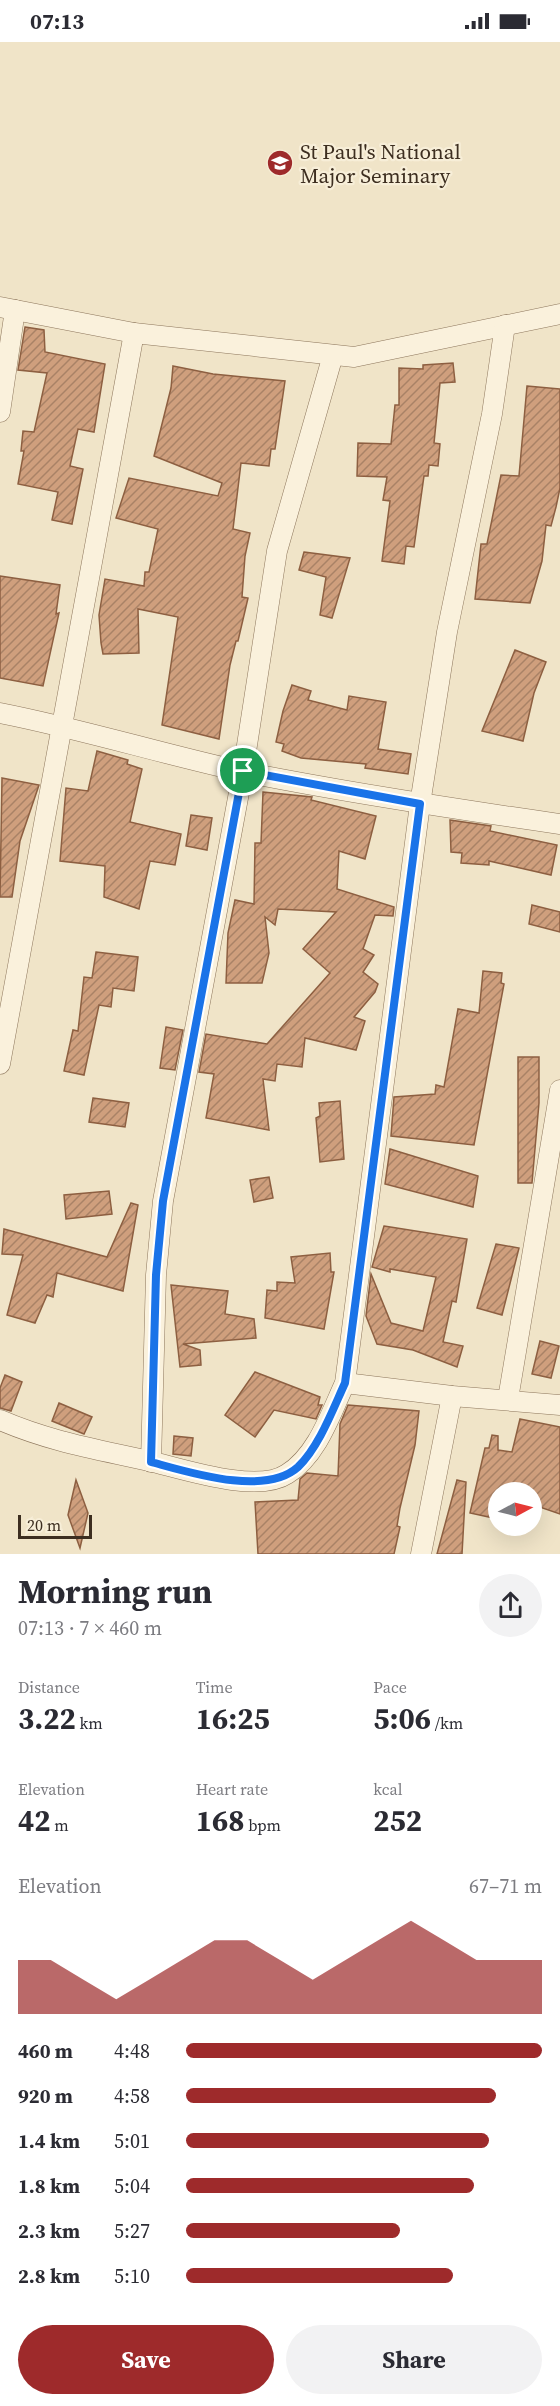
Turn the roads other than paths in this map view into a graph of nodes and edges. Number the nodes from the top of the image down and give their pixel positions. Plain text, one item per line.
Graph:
1 (7, 308) edge
2 (560, 314) edge
3 (505, 325) junction
4 (134, 333) junction
5 (333, 356) junction
6 (0, 412) edge
7 (0, 713) edge
8 (63, 726) junction
9 (243, 771) junction
10 (420, 804) junction
11 (560, 825) edge
12 (0, 1064) edge
13 (560, 1090) edge
14 (556, 1146) edge
15 (345, 1383) junction
16 (452, 1396) junction
17 (507, 1399) junction
18 (560, 1405) edge
19 (0, 1420) edge
20 (151, 1462) junction
21 (421, 1554) edge

1 - 4 street
1 - 6 street
2 - 3 street
3 - 5 street
3 - 10 street
4 - 5 street
4 - 8 street
5 - 9 street
7 - 8 street
8 - 9 street
8 - 12 street
9 - 10 street
9 - 20 street
10 - 11 street
10 - 15 street
13 - 14 street
14 - 17 street
15 - 16 street
15 - 20 street
16 - 17 street
16 - 21 street
17 - 18 street
19 - 20 street

